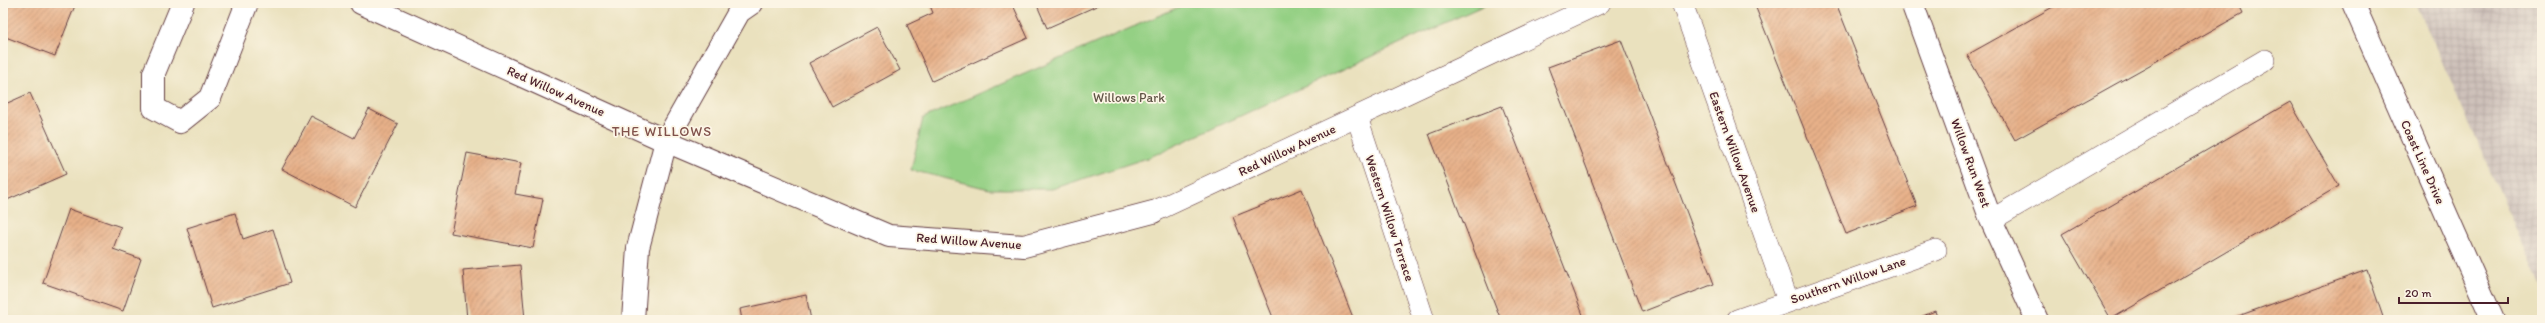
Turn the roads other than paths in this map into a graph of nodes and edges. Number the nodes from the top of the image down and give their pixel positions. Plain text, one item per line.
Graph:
1 (183, 3) edge
2 (247, 3) edge
3 (361, 3) edge
4 (752, 3) edge
5 (1600, 3) edge
6 (1682, 3) edge
7 (1912, 3) edge
8 (2353, 3) edge
9 (2265, 60) dead end
10 (1357, 117) junction
11 (666, 141) junction
12 (1153, 212) joint
13 (1991, 220) junction
14 (1936, 250) dead end
15 (1788, 301) junction
16 (633, 320) edge
17 (1424, 320) edge
18 (1737, 320) edge
19 (2036, 320) edge
20 (2493, 320) edge

1 - 2 street
3 - 11 street, Red Willow Avenue
4 - 11 street
5 - 10 lane, Red Willow Avenue
6 - 15 lane, Eastern Willow Avenue
7 - 13 street, Willow Run West
8 - 20 street, Coast Line Drive
9 - 13 lane
10 - 12 lane, Red Willow Avenue
10 - 17 lane, Western Willow Terrace
11 - 12 street, Red Willow Avenue
11 - 16 street
13 - 19 street, Willow Run West
14 - 15 lane, Southern Willow Lane
15 - 18 lane, Southern Willow Lane

